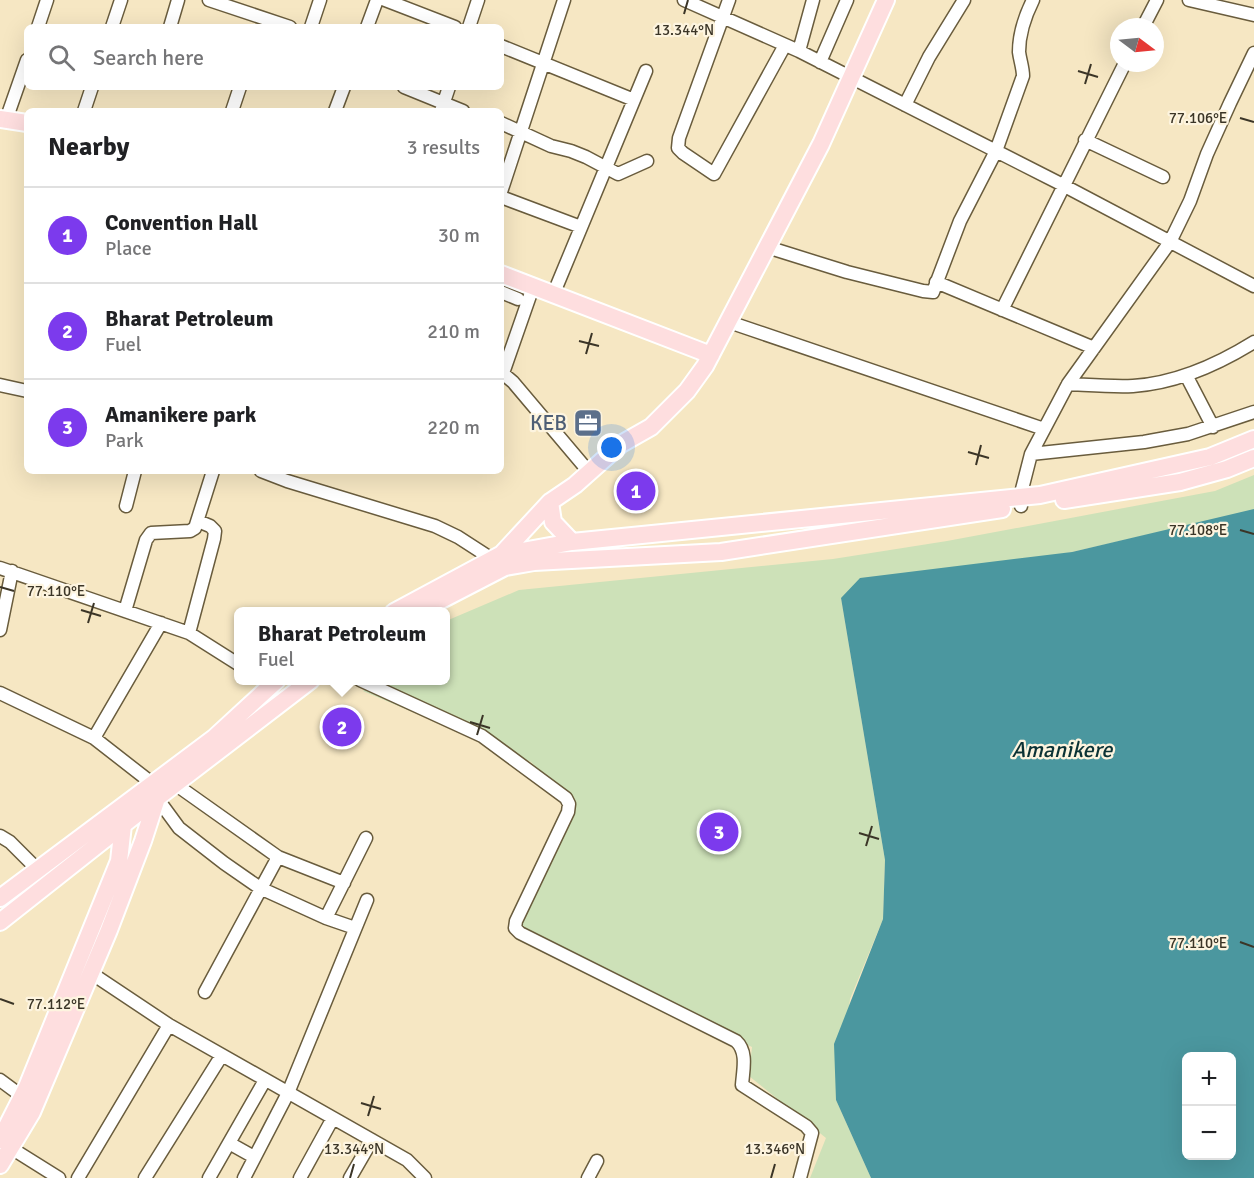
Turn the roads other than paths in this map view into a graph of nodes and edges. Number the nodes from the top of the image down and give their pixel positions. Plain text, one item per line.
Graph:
1 (47, 0) edge
2 (121, 0) edge
3 (178, 0) edge
4 (209, 0) edge
5 (320, 0) edge
6 (377, 0) edge
7 (385, 0) edge
8 (478, 0) edge
9 (564, 0) edge
10 (684, 0) edge
11 (729, 0) edge
12 (813, 0) edge
13 (847, 0) edge
14 (886, 0) edge
15 (964, 0) edge
16 (1032, 0) edge
17 (1157, 0) edge
18 (1189, 0) edge
19 (700, 3) edge
20 (1254, 15) edge
21 (722, 17) junction
22 (1148, 18) edge
23 (263, 23) edge
24 (39, 24) edge
25 (113, 24) edge
26 (171, 24) edge
27 (312, 24) edge
28 (368, 24) edge
29 (447, 24) edge
30 (470, 24) edge
31 (785, 45) junction
32 (504, 47) edge
33 (799, 51) junction
34 (1254, 53) edge
35 (820, 62) junction
36 (544, 64) junction
37 (24, 67) edge
38 (646, 71) dead end
39 (1120, 72) edge
40 (852, 78) junction
41 (91, 90) edge
42 (239, 90) edge
43 (343, 90) edge
44 (409, 90) edge
45 (448, 90) edge
46 (634, 100) junction
47 (905, 105) junction
48 (85, 108) edge
49 (233, 108) edge
50 (335, 108) edge
51 (442, 108) edge
52 (3, 119) edge
53 (24, 122) edge
54 (504, 124) edge
55 (521, 133) junction
56 (1085, 140) junction
57 (996, 151) junction
58 (647, 161) dead end
59 (606, 167) junction
60 (1163, 177) dead end
61 (504, 183) edge
62 (1062, 185) junction
63 (504, 198) edge
64 (581, 227) junction
65 (1170, 242) junction
66 (767, 247) junction
67 (504, 275) edge
68 (1252, 281) edge
69 (936, 282) junction
70 (533, 287) junction
71 (504, 293) edge
72 (553, 295) junction
73 (518, 299) dead end
74 (1002, 310) junction
75 (729, 322) junction
76 (1254, 342) edge
77 (1094, 348) junction
78 (711, 356) junction
79 (504, 367) edge
80 (504, 374) edge
81 (1186, 375) junction
82 (1068, 384) junction
83 (0, 385) edge
84 (24, 390) edge
85 (1254, 412) edge
86 (1213, 427) junction
87 (1044, 429) junction
88 (1254, 439) edge
89 (1031, 454) junction
90 (1254, 458) edge
91 (588, 472) junction
92 (134, 474) edge
93 (212, 474) edge
94 (269, 474) edge
95 (550, 502) junction
96 (1020, 502) junction
97 (126, 506) dead end
98 (198, 521) junction
99 (572, 542) junction
100 (496, 562) junction
101 (6, 569) edge
102 (404, 607) edge
103 (426, 607) edge
104 (125, 610) junction
105 (161, 623) junction
106 (0, 630) edge
107 (189, 633) junction
108 (234, 661) edge
109 (267, 685) edge
110 (306, 685) edge
111 (369, 685) edge
112 (0, 693) edge
113 (94, 738) junction
114 (175, 784) junction
115 (155, 791) junction
116 (121, 817) junction
117 (0, 836) edge
118 (366, 838) dead end
119 (278, 856) junction
120 (38, 870) junction
121 (344, 883) junction
122 (260, 888) junction
123 (0, 898) edge
124 (367, 900) dead end
125 (326, 918) junction
126 (0, 922) edge
127 (355, 928) junction
128 (84, 968) junction
129 (205, 992) dead end
130 (169, 1025) junction
131 (222, 1054) junction
132 (0, 1080) edge
133 (265, 1080) junction
134 (288, 1093) junction
135 (23, 1097) junction
136 (333, 1118) junction
137 (372, 1140) junction
138 (229, 1143) junction
139 (6, 1144) edge
140 (254, 1157) junction
141 (597, 1161) dead end
142 (0, 1165) edge
143 (59, 1178) edge
144 (78, 1178) edge
145 (145, 1178) edge
146 (209, 1178) edge
147 (244, 1178) edge
148 (300, 1178) edge
149 (350, 1178) edge
150 (425, 1178) edge
151 (588, 1178) edge
152 (800, 1178) edge

1 - 24 street
2 - 25 street
3 - 26 street
4 - 23 street
5 - 27 street
6 - 28 street
7 - 29 street
8 - 30 street
9 - 36 street
10 - 19 street
11 - 21 street
12 - 33 street
13 - 35 street
14 - 40 main road
15 - 47 street
16 - 57 street
17 - 22 street
18 - 20 street
19 - 21 street
21 - 31 street
21 - 31 street
31 - 33 street
32 - 36 street
33 - 35 street
34 - 65 street
35 - 40 street
36 - 46 street
36 - 55 street
37 - 52 street
38 - 46 street
39 - 56 street
40 - 47 street
40 - 66 main road
41 - 48 street
42 - 49 street
43 - 50 street
44 - 51 street
45 - 51 street
46 - 59 street
47 - 57 street
52 - 53 main road
54 - 55 street
55 - 59 street
55 - 61 street
56 - 60 street
56 - 62 street
57 - 62 street
57 - 69 street
58 - 59 street
59 - 64 street
62 - 65 street
62 - 74 street
63 - 64 street
64 - 72 street
65 - 68 street
65 - 77 street
66 - 69 street
66 - 75 main road
67 - 70 main road
69 - 74 street
70 - 72 main road
70 - 79 street
71 - 73 street
72 - 78 main road
74 - 77 street
75 - 78 main road
75 - 87 street
76 - 81 street
77 - 82 street
78 - 91 main road
80 - 91 street
81 - 82 street
81 - 86 street
82 - 87 street
83 - 84 street
85 - 86 street
86 - 89 street
87 - 89 street
88 - 96 main road
89 - 96 street
90 - 96 main road
91 - 95 main road
92 - 97 street
93 - 98 street
94 - 100 street
95 - 99 main road
95 - 100 main road
96 - 99 main road
96 - 100 main road
98 - 104 street
98 - 107 street
99 - 100 main road
100 - 102 main road
100 - 103 main road
101 - 104 street
101 - 106 street
104 - 105 street
105 - 107 street
105 - 113 street
107 - 108 street
109 - 115 main road
110 - 114 main road
111 - 152 street
112 - 113 street
113 - 115 street
114 - 115 main road
114 - 119 street
115 - 116 main road
115 - 122 street
115 - 128 main road
116 - 120 main road
116 - 126 main road
116 - 128 main road
117 - 120 street
118 - 121 street
119 - 121 street
119 - 122 street
120 - 123 main road
121 - 125 street
122 - 125 street
122 - 129 street
124 - 127 street
125 - 127 street
127 - 134 street
128 - 130 street
128 - 135 main road
128 - 139 main road
130 - 131 street
130 - 144 street
131 - 133 street
131 - 145 street
132 - 135 street
133 - 134 street
133 - 138 street
134 - 136 street
134 - 140 street
135 - 139 main road
136 - 137 street
136 - 148 street
137 - 149 street
137 - 150 street
138 - 140 street
138 - 146 street
139 - 142 main road
139 - 143 street
140 - 147 street
141 - 151 street

